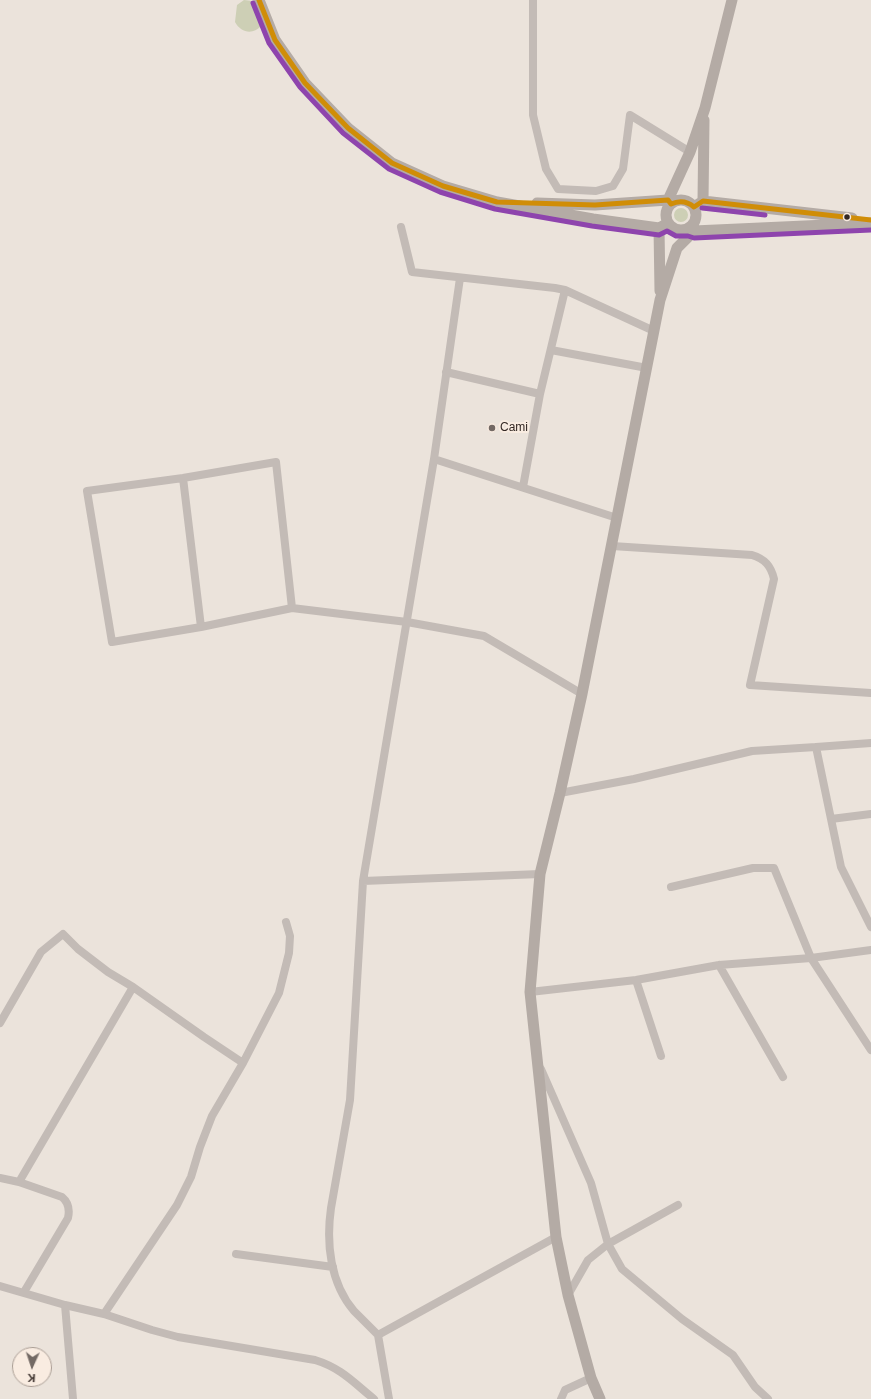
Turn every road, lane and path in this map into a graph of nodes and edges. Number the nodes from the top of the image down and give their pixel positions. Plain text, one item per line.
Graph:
1 (259, 0) edge
2 (533, 0) edge
3 (732, 0) edge
4 (705, 108) junction
5 (690, 152) junction
6 (496, 202) junction
7 (669, 202) junction
8 (698, 204) junction
9 (871, 221) edge
10 (663, 225) junction
11 (401, 227) dead end
12 (691, 229) junction
13 (460, 278) junction
14 (565, 290) junction
15 (660, 300) junction
16 (654, 331) junction
17 (551, 350) junction
18 (647, 368) junction
19 (446, 372) junction
20 (540, 394) junction
21 (434, 459) junction
22 (183, 478) junction
23 (523, 487) junction
24 (617, 518) junction
25 (612, 546) junction
26 (292, 608) junction
27 (406, 622) junction
28 (201, 627) junction
29 (871, 693) edge
30 (582, 694) junction
31 (871, 743) edge
32 (816, 747) junction
33 (560, 793) junction
34 (871, 814) edge
35 (831, 819) junction
36 (540, 874) junction
37 (363, 881) junction
38 (671, 887) dead end
39 (286, 922) dead end
40 (871, 927) edge
41 (871, 950) edge
42 (811, 958) junction
43 (719, 965) junction
44 (636, 980) junction
45 (133, 987) junction
46 (530, 992) junction
47 (0, 1022) edge
48 (871, 1050) edge
49 (661, 1056) dead end
50 (537, 1061) junction
51 (242, 1063) junction
52 (783, 1077) dead end
53 (0, 1178) edge
54 (19, 1182) junction
55 (678, 1205) dead end
56 (556, 1237) junction
57 (608, 1244) junction
58 (236, 1254) dead end
59 (333, 1267) junction
60 (0, 1286) edge
61 (24, 1292) junction
62 (568, 1295) junction
63 (65, 1305) junction
64 (104, 1314) junction
65 (378, 1335) junction
66 (591, 1378) junction
67 (73, 1399) edge
68 (374, 1399) edge
69 (389, 1399) edge
70 (561, 1399) edge
71 (600, 1399) edge
72 (768, 1399) edge

1 - 6 street
2 - 5 street
3 - 4 street
4 - 5 street
4 - 8 street
5 - 7 street
6 - 7 street
6 - 10 street
7 - 8 street
7 - 10 street
8 - 9 street
8 - 12 street
9 - 12 street
10 - 12 street
10 - 15 street
11 - 13 street
12 - 15 street
13 - 14 street
13 - 19 street
14 - 16 street
14 - 17 street
15 - 16 street
16 - 18 street
17 - 18 street
17 - 20 street
18 - 24 street
19 - 20 street
19 - 21 street
20 - 23 street
21 - 23 street
21 - 27 street
22 - 26 street
22 - 28 street
22 - 28 street
23 - 24 street
24 - 25 street
25 - 29 street
25 - 30 street
26 - 27 street
26 - 28 street
27 - 30 street
27 - 37 street
30 - 33 street
31 - 32 street
32 - 33 street
32 - 35 street
33 - 36 street
34 - 35 street
35 - 40 street
36 - 37 street
36 - 46 street
37 - 59 street
38 - 42 street
39 - 51 street
41 - 42 street
42 - 43 street
42 - 48 street
43 - 44 street
43 - 52 street
44 - 46 street
44 - 49 street
45 - 47 street
45 - 51 street
45 - 54 street
46 - 50 street
50 - 56 street
50 - 57 street
51 - 64 street
53 - 54 street
54 - 61 street
55 - 57 street
56 - 62 street
56 - 65 street
57 - 62 street
57 - 72 street
58 - 59 street
59 - 65 street
60 - 61 street
61 - 63 street
62 - 66 street
63 - 64 street
63 - 67 street
64 - 68 street
65 - 69 street
66 - 70 street
66 - 71 street

